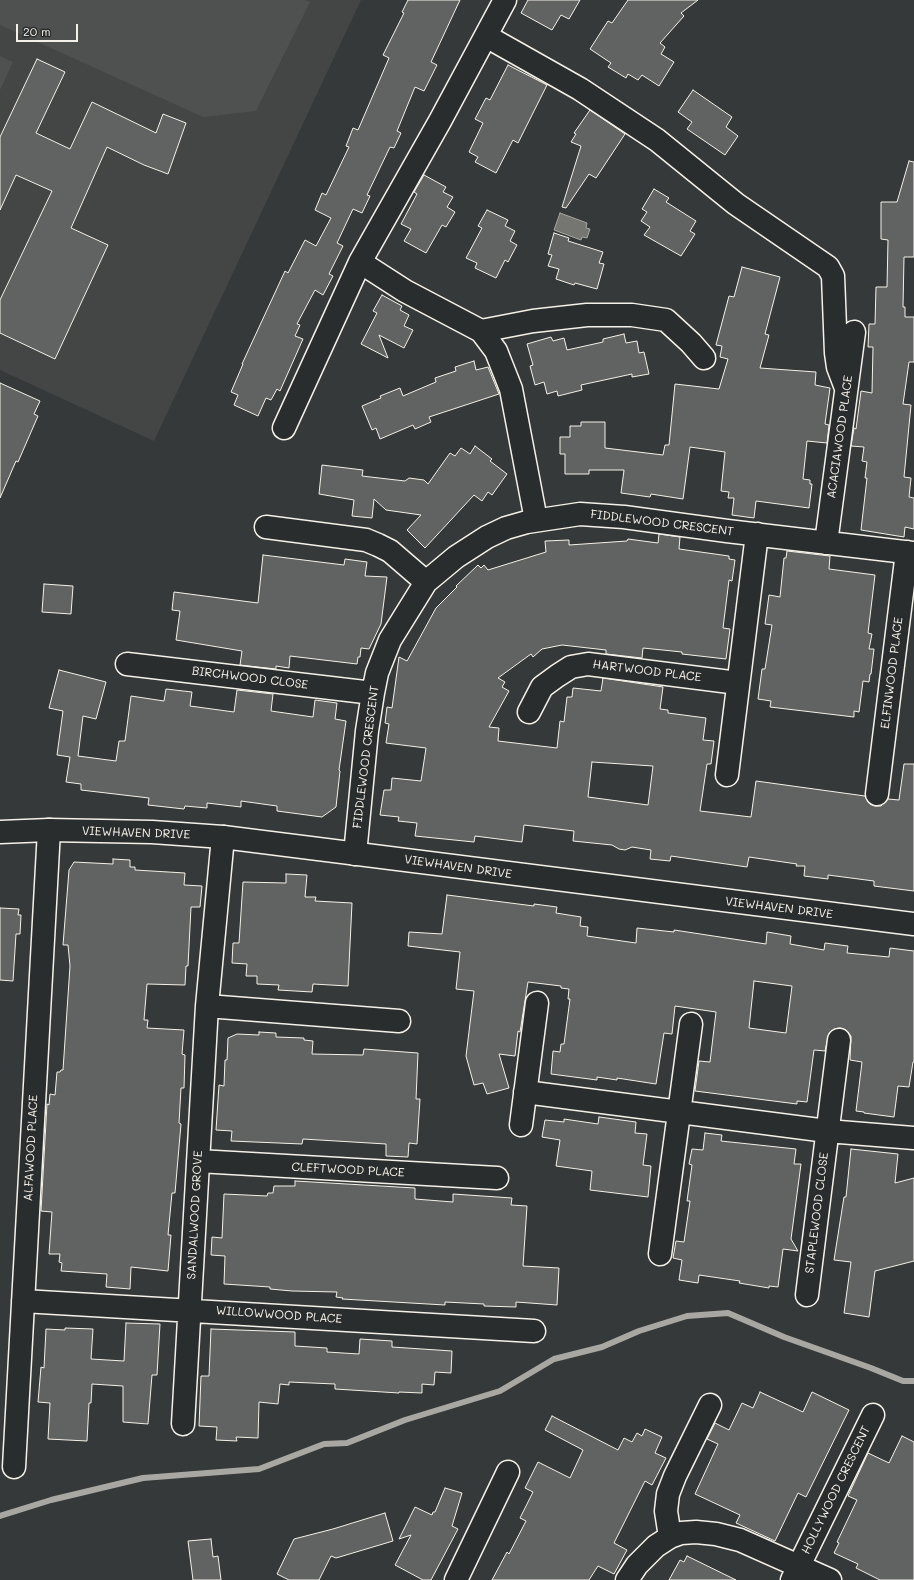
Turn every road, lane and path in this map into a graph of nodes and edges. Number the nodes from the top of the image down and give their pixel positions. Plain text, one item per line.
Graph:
1 (505, 0) edge
2 (486, 36) junction
3 (360, 262) junction
4 (481, 331) junction
5 (854, 332) dead end
6 (704, 358) dead end
7 (846, 388) junction
8 (284, 428) dead end
9 (536, 520) junction
10 (266, 527) dead end
11 (757, 534) junction
12 (826, 542) junction
13 (910, 553) edge
14 (426, 582) junction
15 (127, 664) dead end
16 (738, 683) junction
17 (373, 693) junction
18 (529, 712) dead end
19 (727, 775) dead end
20 (877, 794) dead end
21 (49, 830) junction
22 (0, 832) edge
23 (223, 837) junction
24 (355, 854) junction
25 (914, 924) edge
26 (537, 1003) dead end
27 (207, 1006) junction
28 (399, 1021) dead end
29 (691, 1024) dead end
30 (839, 1040) dead end
31 (525, 1092) junction
32 (679, 1112) junction
33 (521, 1125) dead end
34 (828, 1130) junction
35 (914, 1138) edge
36 (198, 1161) junction
37 (497, 1178) dead end
38 (660, 1254) dead end
39 (807, 1295) dead end
40 (23, 1301) junction
41 (190, 1310) junction
42 (534, 1331) dead end
43 (710, 1405) dead end
44 (873, 1414) dead end
45 (183, 1424) dead end
46 (14, 1467) dead end
47 (508, 1472) dead end
48 (670, 1538) junction
49 (795, 1573) edge
50 (456, 1580) edge
51 (627, 1580) edge
52 (830, 1580) edge

1 - 2 street
2 - 3 street
2 - 7 street
3 - 4 street
3 - 8 street
4 - 6 street
4 - 9 street
5 - 7 street, ACACIAWOOD PLACE
7 - 12 street, ACACIAWOOD PLACE
9 - 11 street, FIDDLEWOOD CRESCENT
9 - 14 street, FIDDLEWOOD CRESCENT
10 - 14 street
11 - 12 street, FIDDLEWOOD CRESCENT
11 - 16 street
12 - 13 street, FIDDLEWOOD CRESCENT
13 - 20 street, ELFINWOOD PLACE
14 - 17 street, FIDDLEWOOD CRESCENT
15 - 17 street, BIRCHWOOD CLOSE
16 - 18 street, HARTWOOD PLACE
16 - 19 street
17 - 24 street, FIDDLEWOOD CRESCENT
21 - 22 street, VIEWHAVEN DRIVE
21 - 23 street, VIEWHAVEN DRIVE
21 - 40 street, ALFAWOOD PLACE
23 - 24 street, VIEWHAVEN DRIVE
23 - 27 street, SANDALWOOD GROVE
24 - 25 street, VIEWHAVEN DRIVE
26 - 31 street
27 - 28 street
27 - 36 street, SANDALWOOD GROVE
29 - 32 street
30 - 34 street, STAPLEWOOD CLOSE
31 - 32 street
31 - 33 street
32 - 34 street
32 - 38 street
34 - 35 street
34 - 39 street, STAPLEWOOD CLOSE
36 - 37 street, CLEFTWOOD PLACE
36 - 41 street, SANDALWOOD GROVE
40 - 41 street, WILLOWWOOD PLACE
40 - 46 street, ALFAWOOD PLACE
41 - 42 street, WILLOWWOOD PLACE
41 - 45 street, SANDALWOOD GROVE
43 - 48 street
44 - 49 street, HOLLYWOOD CRESCENT
47 - 50 street
48 - 49 street, HOLLYWOOD CRESCENT
48 - 51 street, HOLLYWOOD CRESCENT
49 - 52 street, HOLLYWOOD CRESCENT

